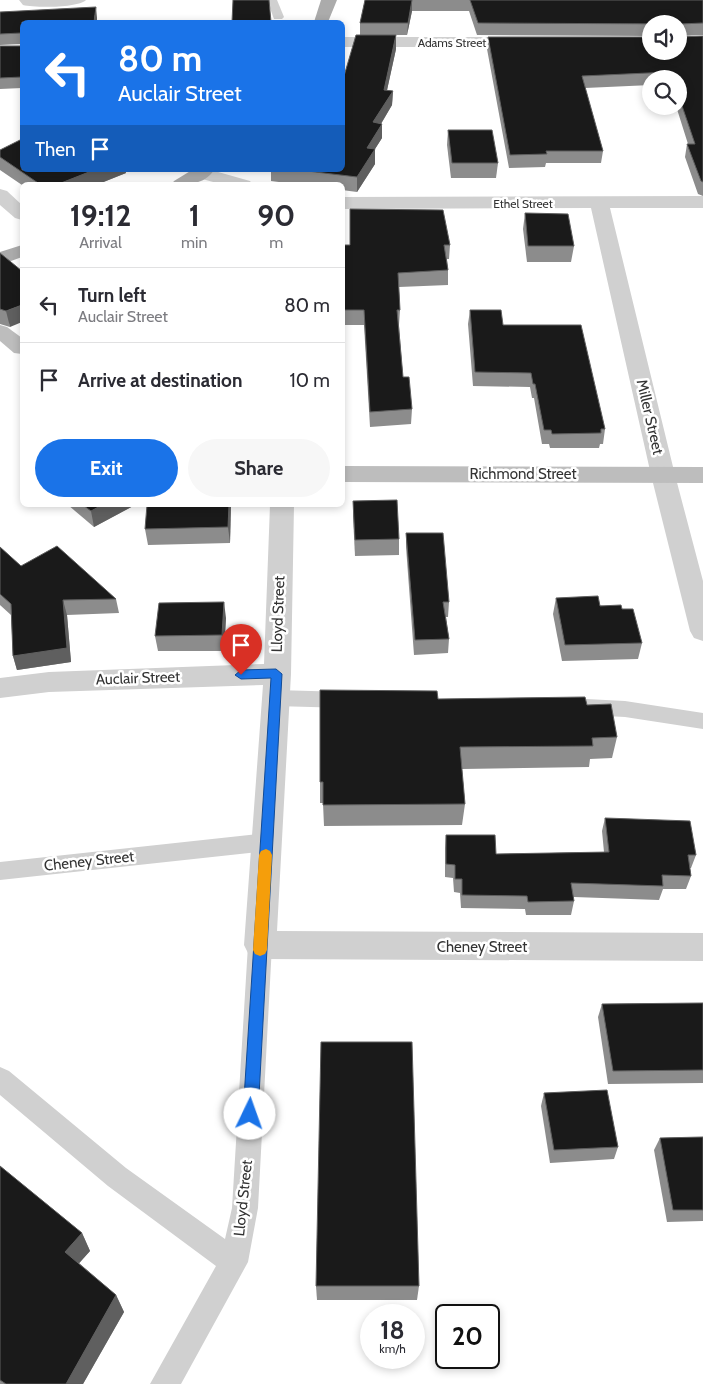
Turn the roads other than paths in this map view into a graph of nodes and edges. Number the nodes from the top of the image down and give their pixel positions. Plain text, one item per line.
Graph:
1 (24, 0) edge
2 (80, 0) edge
3 (272, 0) edge
4 (329, 0) edge
5 (278, 17) dead end
6 (322, 20) edge
7 (345, 42) edge
8 (543, 42) edge
9 (203, 172) edge
10 (185, 182) edge
11 (235, 182) edge
12 (0, 195) edge
13 (703, 202) edge
14 (345, 203) edge
15 (599, 203) junction
16 (20, 212) edge
17 (20, 252) edge
18 (0, 259) edge
19 (0, 331) edge
20 (20, 346) edge
21 (345, 474) edge
22 (663, 475) junction
23 (703, 475) edge
24 (282, 507) edge
25 (703, 631) edge
26 (276, 686) junction
27 (0, 688) edge
28 (363, 700) edge
29 (567, 706) edge
30 (703, 721) edge
31 (266, 842) junction
32 (0, 871) edge
33 (260, 945) junction
34 (703, 947) edge
35 (0, 1079) edge
36 (234, 1262) junction
37 (165, 1384) edge

1 - 2 lane
3 - 5 lane
4 - 6 main road
7 - 8 street, Adams Street
9 - 10 main road
9 - 11 street
12 - 16 street
13 - 15 street, Ethel Street
14 - 15 street, Ethel Street
15 - 22 street, Miller Street
17 - 18 main road
19 - 20 street
21 - 22 street, Richmond Street
22 - 23 street, Richmond Street
22 - 25 street, Miller Street
24 - 26 street, Lloyd Street
26 - 27 street, Auclair Street
26 - 28 lane
26 - 31 street, Lloyd Street
29 - 30 lane
31 - 32 lane, Cheney Street
31 - 33 street, Lloyd Street
33 - 34 street, Cheney Street
33 - 36 lane, Lloyd Street
35 - 36 lane
36 - 37 lane, Lloyd Street

